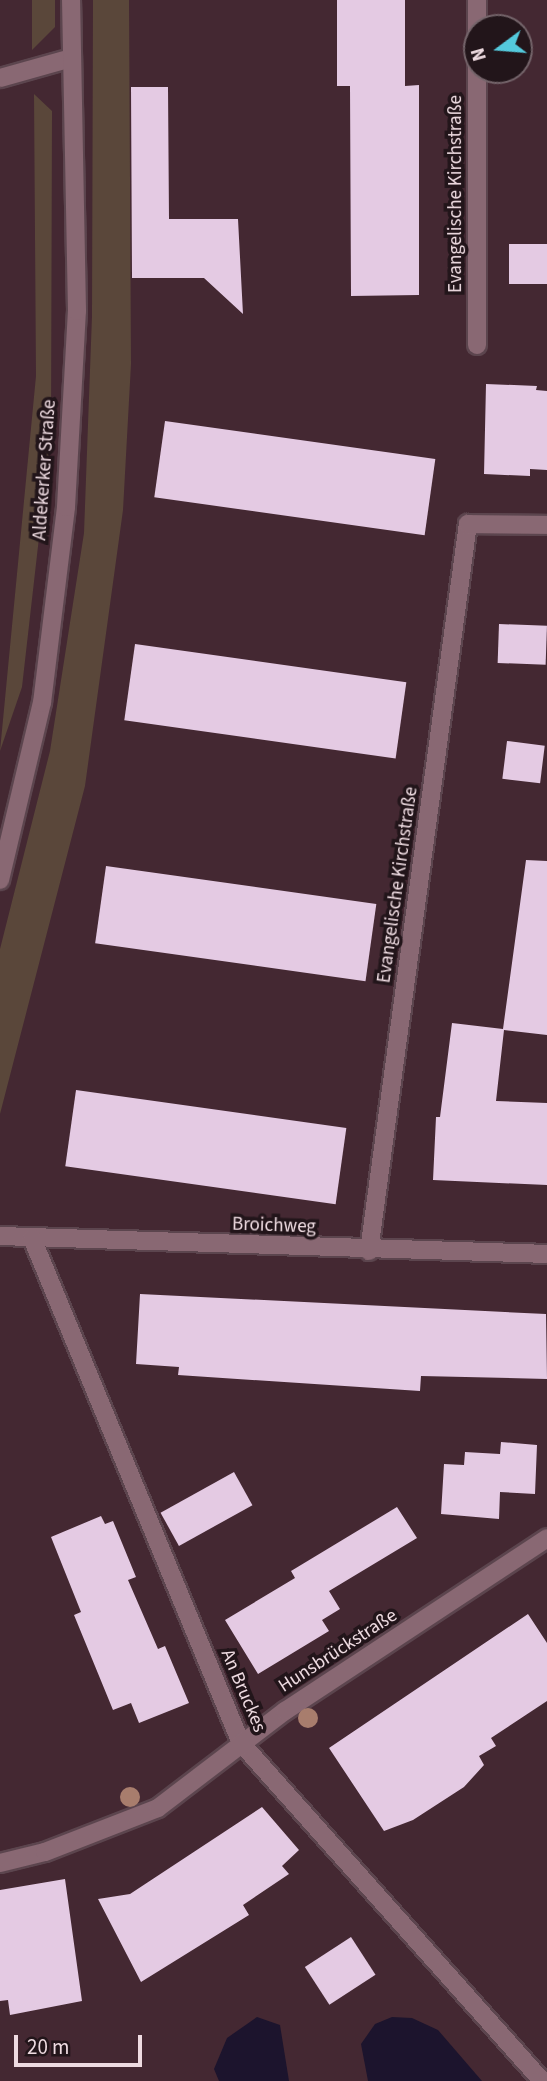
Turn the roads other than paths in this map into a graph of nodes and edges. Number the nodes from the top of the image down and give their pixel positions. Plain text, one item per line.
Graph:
1 (71, 0) edge
2 (477, 0) edge
3 (71, 58) junction
4 (0, 78) edge
5 (477, 345) dead end
6 (547, 525) edge
7 (0, 880) edge
8 (0, 1236) edge
9 (32, 1238) junction
10 (369, 1251) junction
11 (547, 1254) edge
12 (547, 1538) edge
13 (241, 1744) junction
14 (0, 1863) edge
15 (542, 2081) edge

1 - 3 street, Aldekerker Straße
2 - 5 street, Evangelische Kirchstraße
3 - 4 street
3 - 7 street, Aldekerker Straße
6 - 10 street, Evangelische Kirchstraße
8 - 9 street, Broichweg
9 - 10 street, Broichweg
9 - 13 street, An Bruckes
10 - 11 street, Broichweg
12 - 13 street, Hunsbrückstraße
13 - 14 street, Hunsbrückstraße
13 - 15 street, An Bruckes

